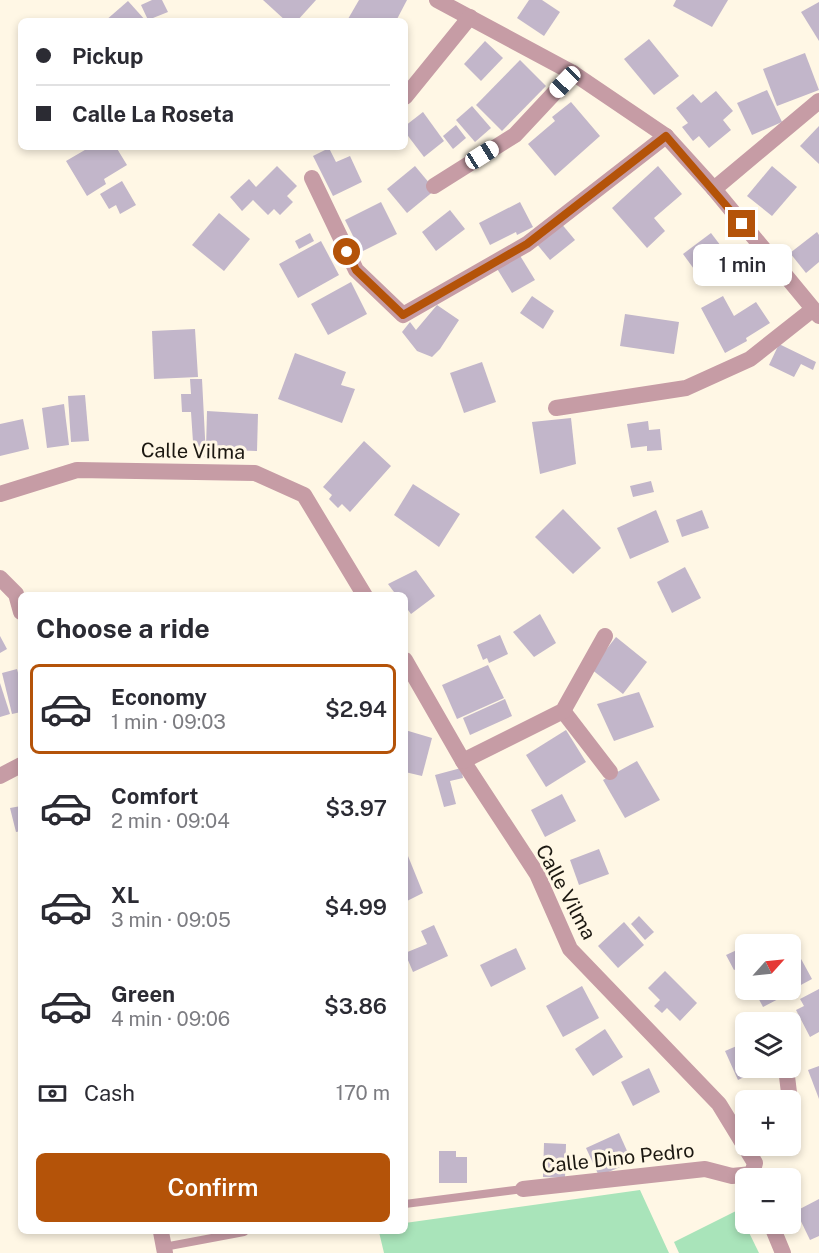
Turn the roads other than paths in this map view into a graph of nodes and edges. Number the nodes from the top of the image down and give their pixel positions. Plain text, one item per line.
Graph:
1 (437, 0) edge
2 (470, 17) junction
3 (573, 73) junction
4 (408, 93) edge
5 (819, 101) edge
6 (666, 136) junction
7 (312, 178) dead end
8 (434, 186) dead end
9 (714, 189) junction
10 (816, 313) edge
11 (556, 408) dead end
12 (0, 494) edge
13 (0, 578) edge
14 (362, 592) edge
15 (18, 601) edge
16 (605, 636) dead end
17 (408, 665) edge
18 (563, 711) junction
19 (464, 761) junction
20 (18, 767) edge
21 (610, 772) dead end
22 (0, 776) edge
23 (735, 1126) edge
24 (735, 1176) edge
25 (523, 1189) joint
26 (408, 1204) edge
27 (230, 1234) edge
28 (775, 1234) edge
29 (163, 1244) edge
30 (783, 1253) edge

1 - 2 street
2 - 3 street
2 - 4 street
3 - 6 street
3 - 8 street
5 - 9 street
6 - 7 street
6 - 9 street
9 - 10 street
10 - 11 street
12 - 14 street, Calle Vilma
13 - 15 street
16 - 18 street
17 - 19 street, Calle Vilma
18 - 19 street
18 - 21 street
19 - 23 street, Calle Vilma
20 - 22 street
24 - 25 street, Calle Dino Pedro
25 - 26 lane
27 - 29 lane
28 - 30 street

